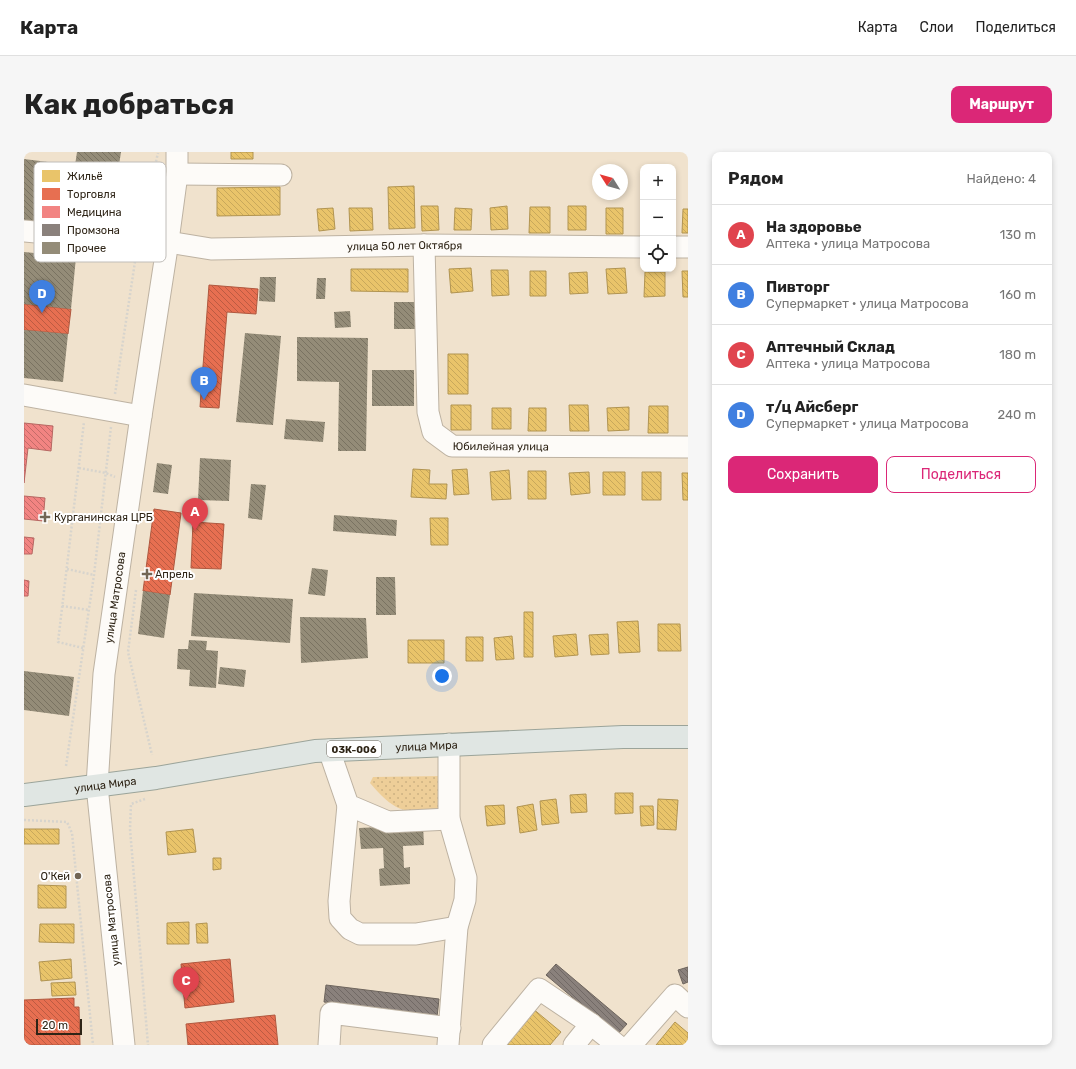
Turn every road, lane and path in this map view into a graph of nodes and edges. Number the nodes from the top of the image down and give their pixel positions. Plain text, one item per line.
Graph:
1 (158, 152) edge
2 (177, 152) edge
3 (156, 162) edge
4 (177, 174) junction
5 (281, 175) dead end
6 (24, 230) edge
7 (34, 231) edge
8 (168, 241) junction
9 (424, 245) junction
10 (640, 247) edge
11 (676, 247) edge
12 (688, 247) edge
13 (166, 254) edge
14 (134, 262) edge
15 (165, 262) edge
16 (24, 394) edge
17 (86, 406) junction
18 (112, 411) junction
19 (141, 416) junction
20 (688, 447) edge
21 (67, 569) junction
22 (94, 575) junction
23 (62, 606) junction
24 (89, 610) junction
25 (83, 648) junction
26 (688, 737) edge
27 (449, 744) junction
28 (330, 750) junction
29 (66, 766) dead end
30 (97, 786) junction
31 (24, 795) edge
32 (152, 797) dead end
33 (348, 805) junction
34 (450, 819) junction
35 (24, 820) edge
36 (457, 926) junction
37 (688, 1007) edge
38 (591, 1024) junction
39 (449, 1036) edge
40 (92, 1045) edge
41 (124, 1045) edge
42 (148, 1045) edge
43 (329, 1045) edge
44 (493, 1045) edge
45 (574, 1045) edge
46 (617, 1045) edge
47 (631, 1045) edge

1 - 3 path
2 - 4 street, улица Матросова
4 - 5 street
4 - 8 street, улица Матросова
6 - 7 street, улица 50 лет Октября
8 - 9 street, улица 50 лет Октября
8 - 13 street, улица Матросова
9 - 10 street, улица 50 лет Октября
9 - 20 street, Юбилейная улица
11 - 12 street
14 - 18 path
15 - 19 street, улица Матросова
16 - 17 street
17 - 18 street
17 - 21 path
18 - 19 street
18 - 22 path
19 - 30 street, улица Матросова
21 - 22 path
21 - 23 path
22 - 24 path
23 - 24 path
23 - 25 path
24 - 25 path
25 - 29 path
26 - 27 main road, улица Мира / 03К-006
27 - 28 main road, улица Мира / 03К-006
27 - 34 street
28 - 30 main road, улица Мира / 03К-006
28 - 33 street
30 - 31 main road, улица Мира / 03К-006
30 - 41 street, улица Матросова
32 - 42 path
33 - 34 street
33 - 36 street
34 - 36 street
35 - 40 path
36 - 39 street
37 - 47 street
38 - 44 street
38 - 45 street
38 - 46 street
39 - 43 street

